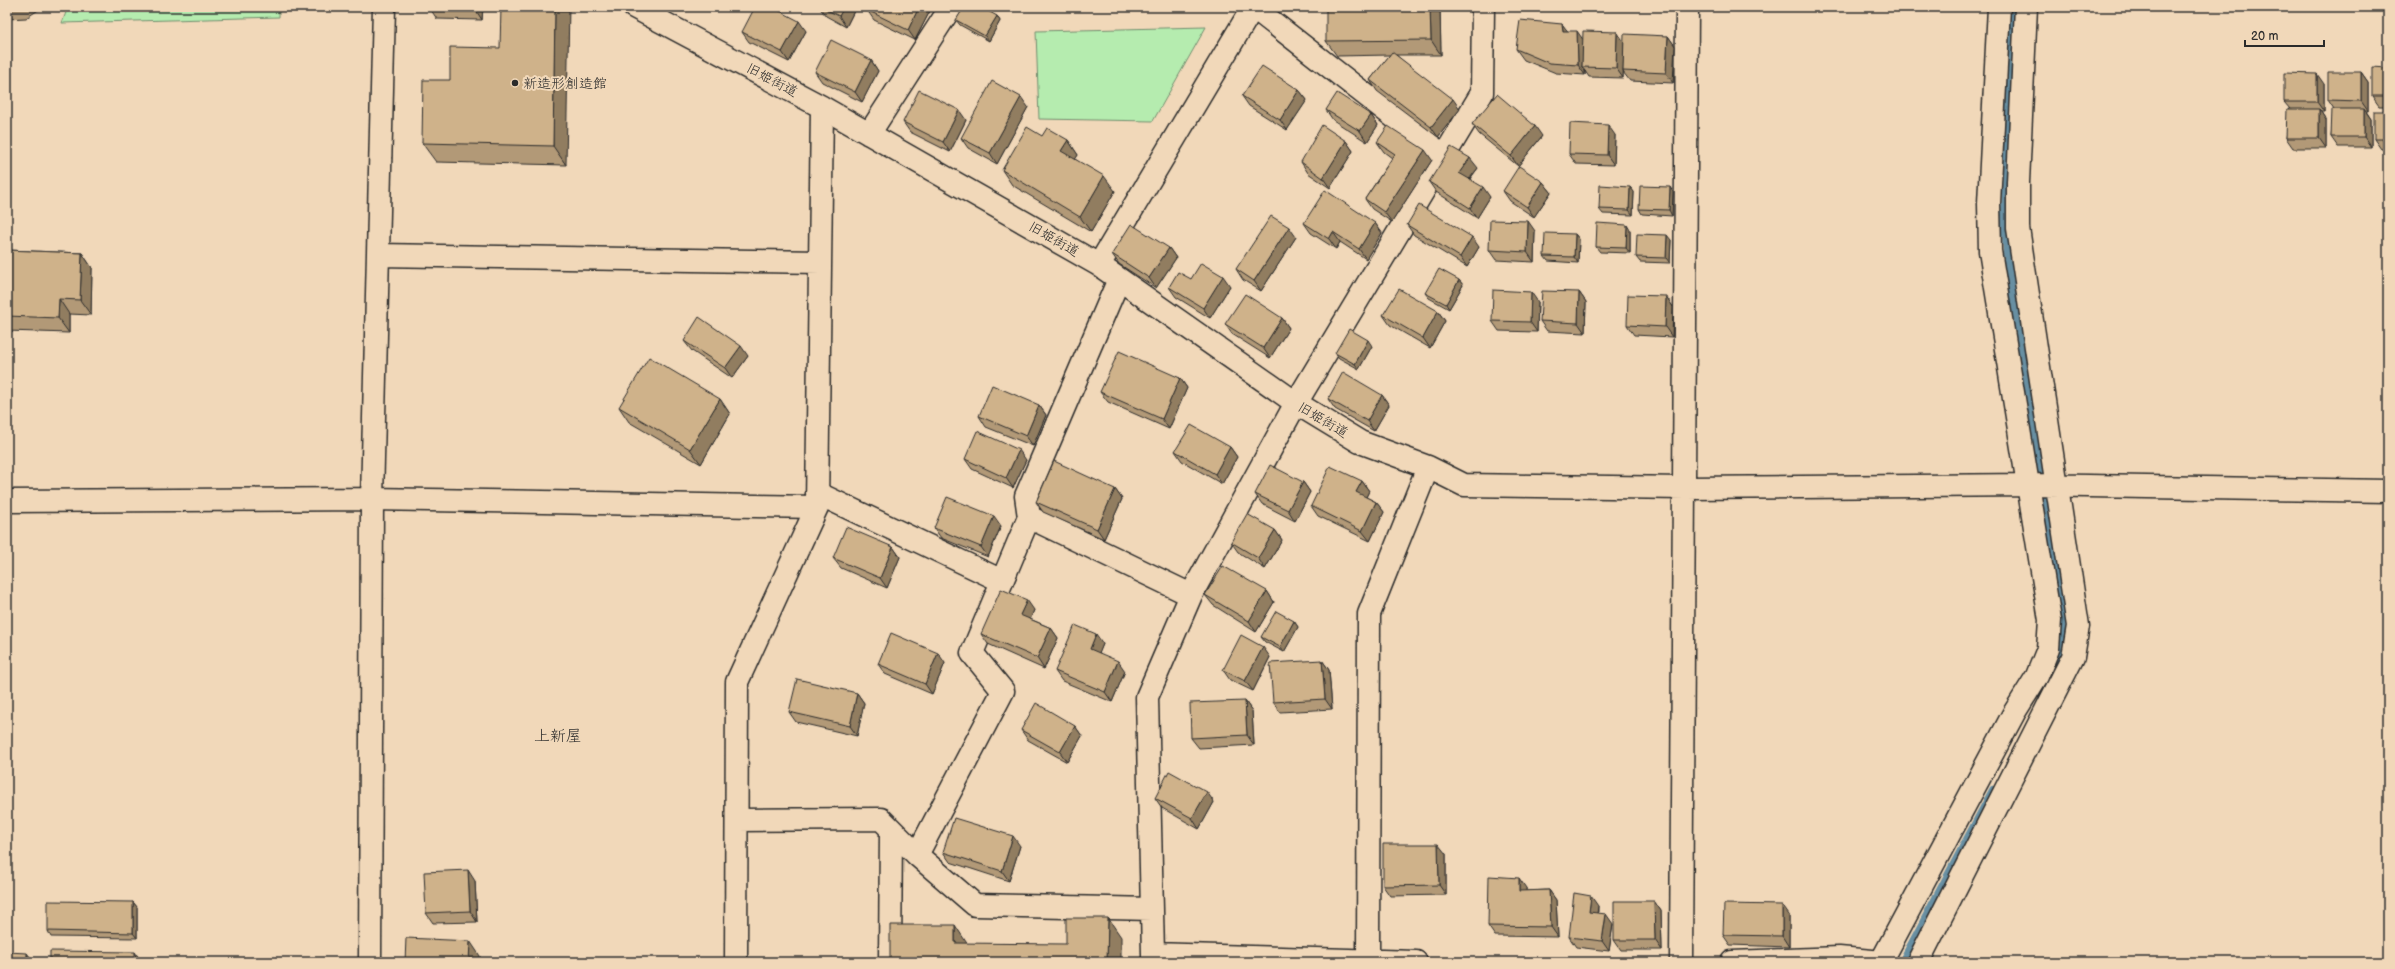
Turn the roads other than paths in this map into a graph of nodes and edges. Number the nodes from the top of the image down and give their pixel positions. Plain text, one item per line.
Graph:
1 (384, 7) edge
2 (634, 7) edge
3 (951, 7) edge
4 (1253, 7) edge
5 (1483, 7) edge
6 (1687, 7) edge
7 (1999, 7) edge
8 (2026, 7) edge
9 (822, 106) junction
10 (869, 134) junction
11 (1444, 156) junction
12 (378, 255) junction
13 (820, 262) junction
14 (1099, 265) junction
15 (1119, 279) junction
16 (1296, 403) junction
17 (1428, 467) junction
18 (2030, 486) junction
19 (2058, 486) junction
20 (1685, 488) junction
21 (2388, 491) edge
22 (372, 500) junction
23 (817, 500) junction
24 (7, 501) edge
25 (1029, 517) junction
26 (1002, 581) junction
27 (1191, 595) junction
28 (737, 820) junction
29 (891, 829) junction
30 (917, 855) junction
31 (1152, 909) junction
32 (1153, 958) edge
33 (1368, 960) edge
34 (370, 962) edge
35 (736, 962) edge
36 (890, 962) edge
37 (1416, 962) edge
38 (1681, 962) edge
39 (1732, 962) edge
40 (1882, 962) edge
41 (1918, 962) edge

1 - 12 street
2 - 9 street, 旧姫街道
3 - 10 street
4 - 11 street
4 - 14 street
5 - 11 street
6 - 20 street
7 - 18 street
8 - 19 street
9 - 10 street, 旧姫街道
9 - 13 street
10 - 14 street, 旧姫街道
11 - 16 street
12 - 13 street
12 - 22 street
13 - 23 street
14 - 15 street, 旧姫街道
15 - 16 street, 旧姫街道
15 - 25 street
16 - 17 street, 旧姫街道
16 - 27 street
17 - 20 street, 旧姫街道
17 - 33 street
18 - 19 street
18 - 20 street
18 - 40 street
19 - 21 street
19 - 41 street
20 - 38 street
22 - 23 street
22 - 24 street
22 - 34 street
23 - 26 street
23 - 28 street
25 - 26 street
25 - 27 street
26 - 30 street
27 - 31 street
28 - 29 street
28 - 35 street
29 - 30 street
29 - 36 street
30 - 31 street
31 - 32 street
32 - 33 street
33 - 37 street
39 - 40 street

